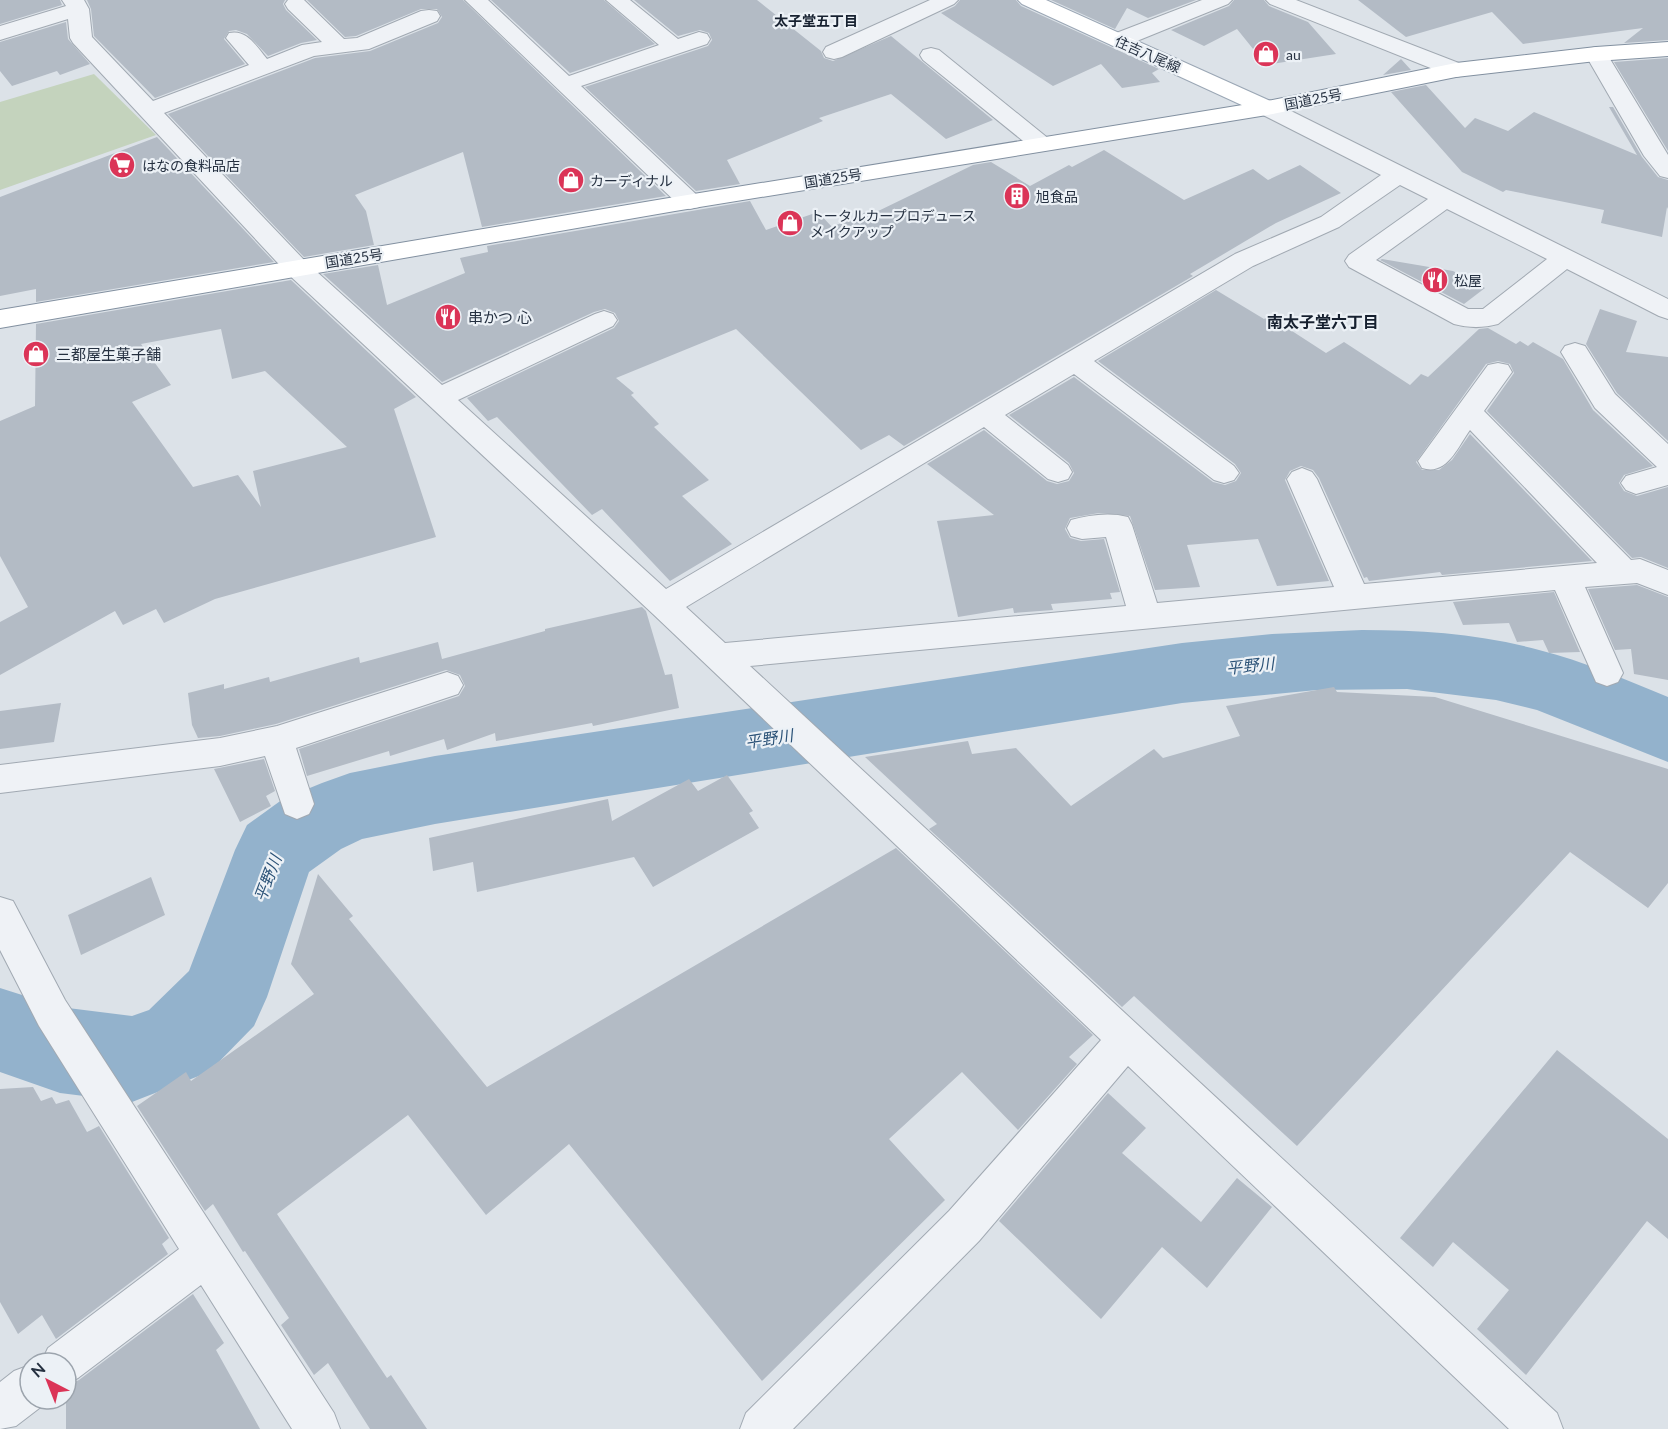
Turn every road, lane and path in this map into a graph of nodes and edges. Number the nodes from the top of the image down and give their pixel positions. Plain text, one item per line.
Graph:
1 (476, 0) edge
2 (617, 0) edge
3 (947, 0) edge
4 (1029, 0) edge
5 (1221, 0) edge
6 (1285, 2) edge
7 (76, 4) edge
8 (296, 4) dead end
9 (429, 16) dead end
10 (0, 33) edge
11 (237, 38) dead end
12 (699, 39) dead end
13 (1119, 40) junction
14 (339, 47) junction
15 (674, 47) junction
16 (1668, 49) edge
17 (834, 52) dead end
18 (1596, 54) junction
19 (931, 55) dead end
20 (263, 68) junction
21 (1456, 70) junction
22 (566, 84) junction
23 (1267, 108) junction
24 (148, 111) junction
25 (1041, 144) junction
26 (1668, 171) edge
27 (1399, 174) junction
28 (1447, 197) junction
29 (690, 202) junction
30 (1565, 258) junction
31 (297, 268) junction
32 (1668, 310) edge
33 (0, 319) edge
34 (604, 320) dead end
35 (1575, 352) dead end
36 (1075, 362) junction
37 (1498, 372) dead end
38 (438, 398) junction
39 (1470, 413) junction
40 (986, 414) junction
41 (1432, 461) dead end
42 (1668, 461) edge
43 (1058, 472) dead end
44 (1224, 473) dead end
45 (1668, 475) edge
46 (1302, 479) dead end
47 (1636, 483) dead end
48 (1082, 528) dead end
49 (1624, 572) junction
50 (1565, 577) junction
51 (1668, 583) edge
52 (1354, 596) junction
53 (664, 605) junction
54 (1145, 616) junction
55 (718, 656) junction
56 (1607, 674) dead end
57 (447, 685) dead end
58 (277, 740) junction
59 (0, 779) edge
60 (297, 804) dead end
61 (0, 913) edge
62 (1126, 1040) junction
63 (206, 1255) junction
64 (78, 1352) edge
65 (318, 1429) edge
66 (762, 1429) edge
67 (1541, 1429) edge

1 - 22 street
2 - 15 street
3 - 17 street
4 - 13 main road, 住吉八尾線
5 - 13 street
6 - 21 street
7 - 10 street
7 - 24 street
8 - 14 street
9 - 14 street
11 - 20 street
12 - 15 street
13 - 23 main road, 住吉八尾線
14 - 20 street
15 - 22 street
16 - 18 main road, 国道25号
18 - 21 main road, 国道25号
18 - 26 street
19 - 25 street
20 - 24 street
21 - 23 main road, 国道25号
22 - 29 street
23 - 25 main road, 国道25号
23 - 27 street
24 - 31 street
25 - 29 main road, 国道25号
27 - 28 street
27 - 36 street
28 - 30 street
28 - 30 street
29 - 31 main road, 国道25号
30 - 32 street
31 - 33 main road, 国道25号
31 - 38 street
34 - 38 street
35 - 42 street
36 - 40 street
36 - 44 street
37 - 39 street
38 - 53 street
39 - 41 street
39 - 49 street
40 - 43 street
40 - 53 street
45 - 47 street
46 - 52 street
48 - 54 street
49 - 50 street
49 - 51 street
50 - 52 street
50 - 56 street
52 - 54 street
53 - 55 street
54 - 55 street
55 - 62 street
57 - 58 street
58 - 59 street
58 - 60 street
61 - 63 street
62 - 66 street
62 - 67 street
63 - 64 street
63 - 65 street

